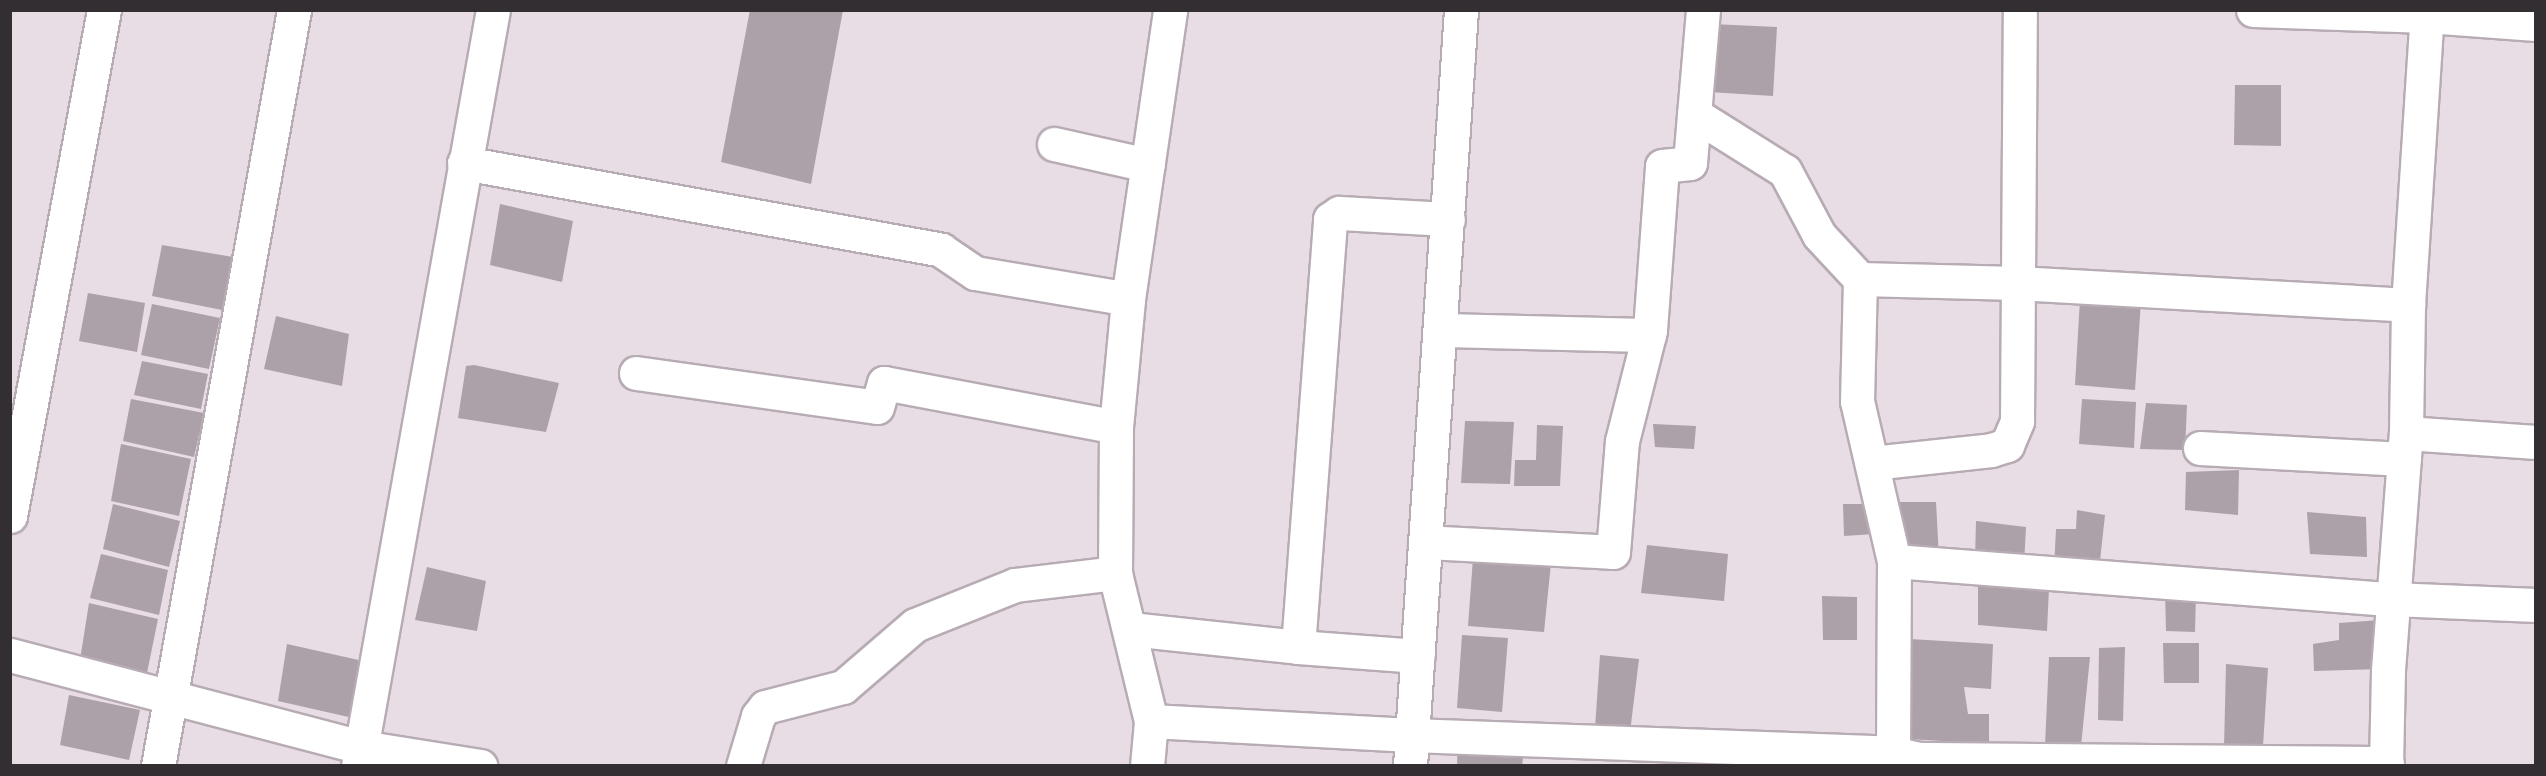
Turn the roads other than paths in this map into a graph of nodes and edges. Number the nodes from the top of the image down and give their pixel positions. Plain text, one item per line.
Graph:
1 (104, 10) edge
2 (294, 10) edge
3 (493, 10) edge
4 (1170, 10) edge
5 (1461, 10) edge
6 (1703, 10) edge
7 (2020, 10) edge
8 (2253, 10) edge
9 (2427, 13) edge
10 (2535, 24) edge
11 (1694, 114) junction
12 (1054, 144) dead end
13 (464, 164) junction
14 (1148, 165) junction
15 (1448, 219) junction
16 (1860, 279) junction
17 (2017, 283) junction
18 (1128, 299) junction
19 (2408, 305) junction
20 (1440, 330) junction
21 (1649, 335) junction
22 (636, 373) dead end
23 (1116, 427) junction
24 (2535, 442) edge
25 (2405, 446) junction
26 (2200, 448) dead end
27 (1872, 463) junction
28 (10, 516) edge
29 (1425, 542) junction
30 (1894, 561) junction
31 (1115, 573) junction
32 (2392, 599) junction
33 (2535, 605) edge
34 (1130, 629) junction
35 (1298, 647) junction
36 (10, 656) edge
37 (1418, 656) junction
38 (171, 697) junction
39 (1151, 721) junction
40 (1411, 750) edge
41 (359, 756) edge
42 (1910, 759) edge
43 (2386, 764) edge
44 (158, 765) edge
45 (480, 765) edge
46 (743, 765) edge
47 (1148, 765) edge

1 - 28 street
2 - 38 street
3 - 13 street
4 - 14 street
5 - 15 street
6 - 11 street
7 - 17 street
8 - 9 street
9 - 10 street
9 - 19 street
11 - 16 street
11 - 21 street
12 - 14 street
13 - 18 street
13 - 41 street
14 - 18 street
15 - 20 street
15 - 35 street
16 - 17 street
16 - 27 street
17 - 19 street
17 - 27 street
18 - 23 street
19 - 25 street
20 - 21 street
20 - 29 street
21 - 29 street
22 - 23 street
23 - 31 street
24 - 25 street
25 - 26 street
25 - 32 street
27 - 30 street
29 - 37 street
30 - 32 street
30 - 42 street
31 - 34 street
31 - 46 street
32 - 33 street
32 - 43 street
34 - 35 street
34 - 39 street
35 - 37 street
36 - 38 street
37 - 40 street
38 - 41 street
38 - 44 street
39 - 40 street
39 - 47 street
40 - 42 street
41 - 45 street
42 - 43 street

